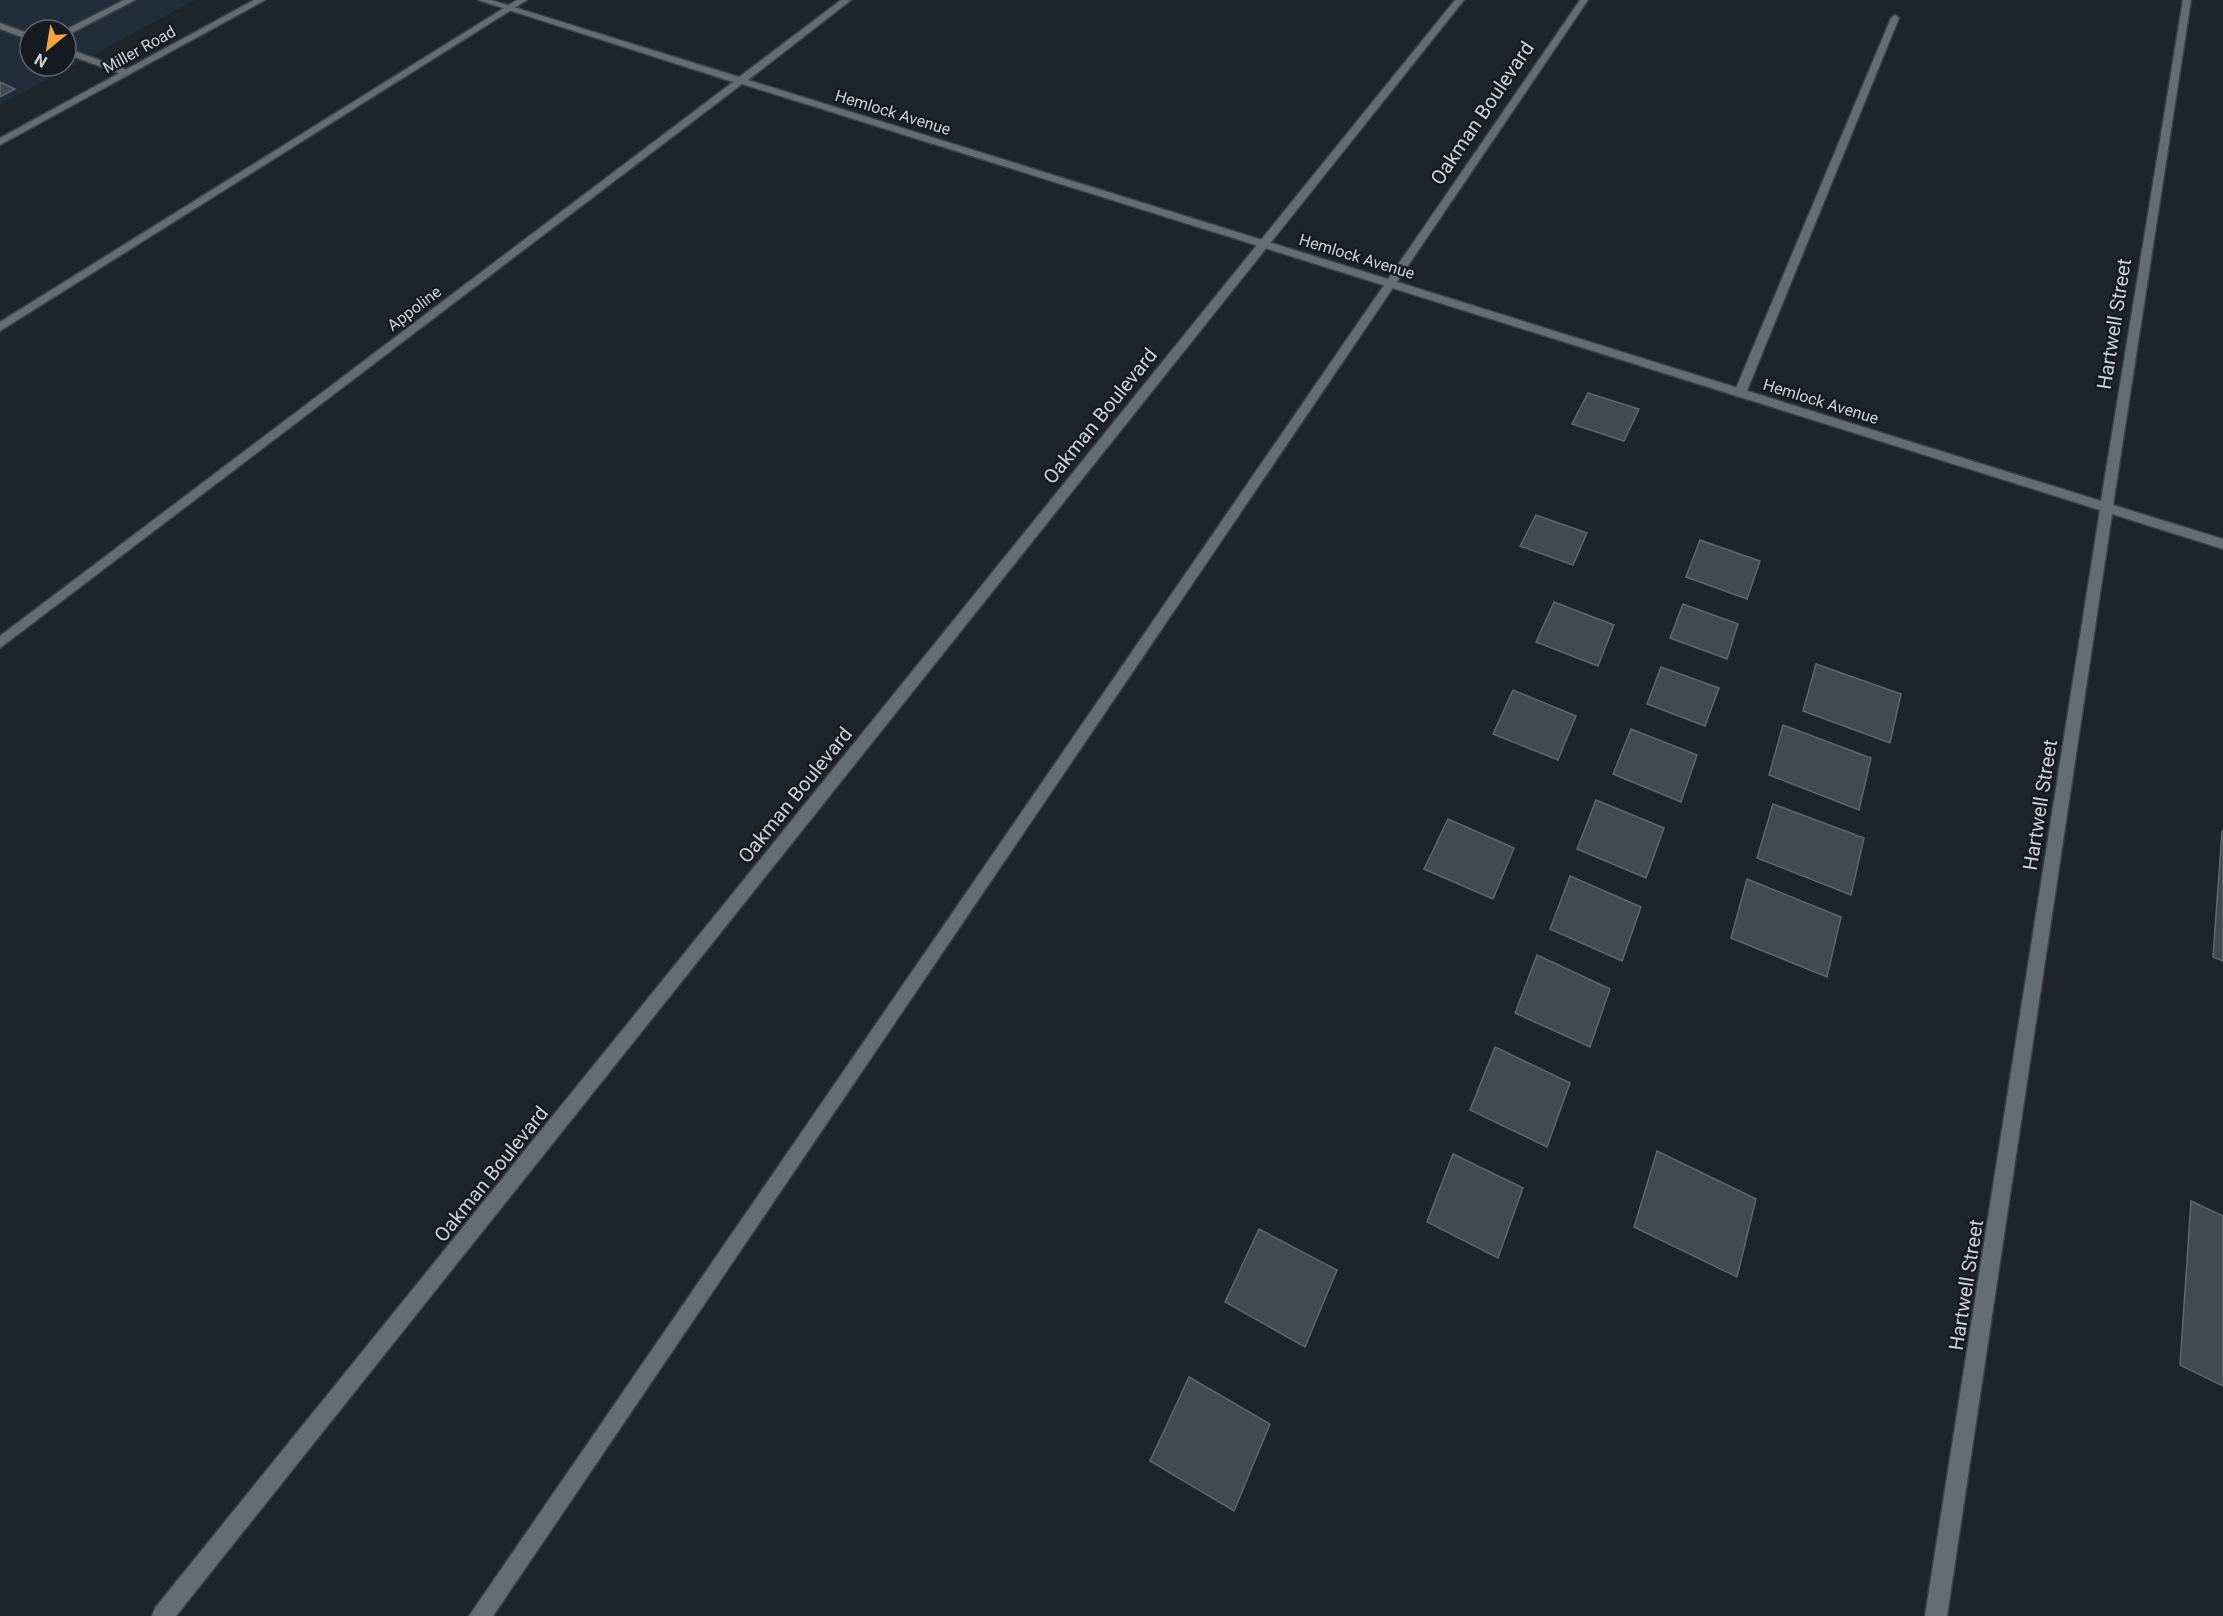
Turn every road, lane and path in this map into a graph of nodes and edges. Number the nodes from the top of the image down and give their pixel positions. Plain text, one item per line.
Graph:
1 (131, 0) edge
2 (261, 0) edge
3 (482, 0) edge
4 (522, 0) edge
5 (847, 0) edge
6 (1460, 0) edge
7 (1584, 0) edge
8 (2187, 0) edge
9 (509, 8) junction
10 (1895, 18) dead end
11 (0, 26) edge
12 (78, 27) edge
13 (18, 33) edge
14 (78, 55) edge
15 (127, 73) junction
16 (740, 81) junction
17 (0, 142) edge
18 (1264, 245) junction
19 (1389, 284) junction
20 (0, 327) edge
21 (1740, 393) junction
22 (2107, 507) junction
23 (2223, 544) edge
24 (0, 643) edge
25 (163, 1616) edge
26 (480, 1616) edge
27 (1936, 1616) edge

1 - 12 street
2 - 15 street, Miller Road
3 - 9 street, Hemlock Avenue
4 - 9 street
5 - 16 street, Appoline
6 - 18 street, Oakman Boulevard
7 - 19 street, Oakman Boulevard
8 - 22 street, Hartwell Street
9 - 16 street, Hemlock Avenue
9 - 20 street
10 - 21 street
11 - 13 street
14 - 15 street
15 - 17 street, Miller Road
16 - 18 street, Hemlock Avenue
16 - 24 street, Appoline
18 - 19 street, Hemlock Avenue
18 - 25 street, Oakman Boulevard
19 - 21 street, Hemlock Avenue
19 - 26 street, Oakman Boulevard
21 - 22 street, Hemlock Avenue
22 - 23 street, Hemlock Avenue
22 - 27 street, Hartwell Street

